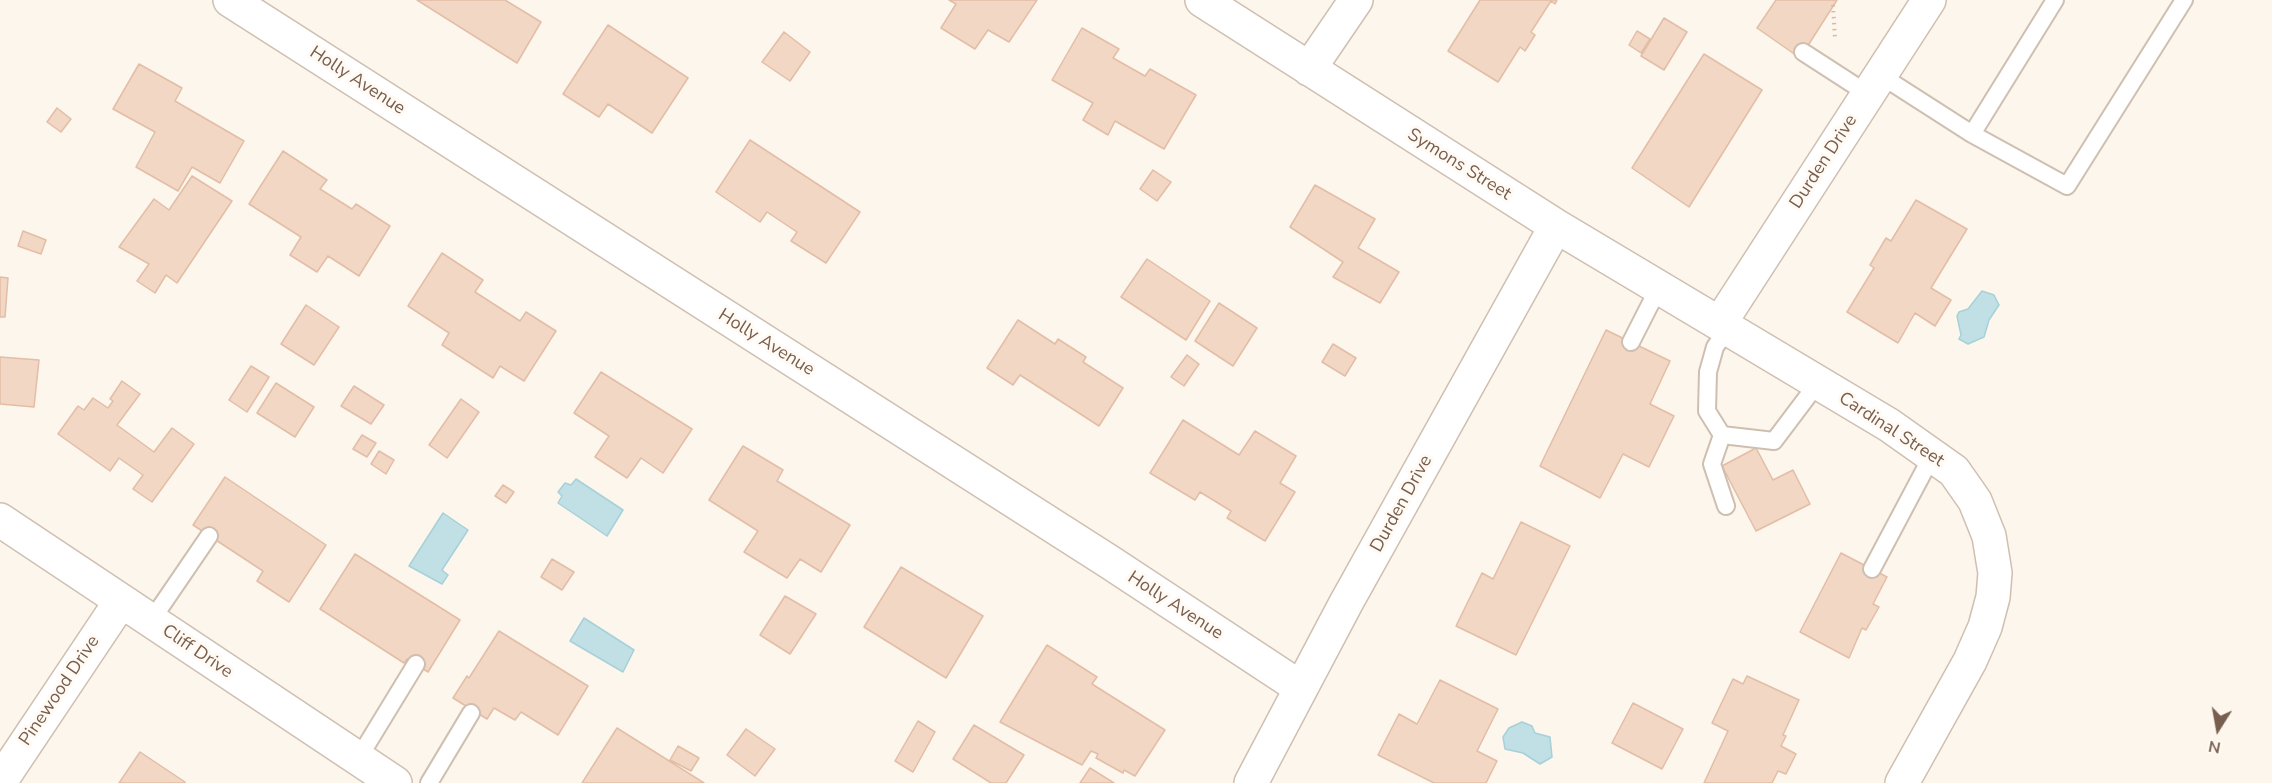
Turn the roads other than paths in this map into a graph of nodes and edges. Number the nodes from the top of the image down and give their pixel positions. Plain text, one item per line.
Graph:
1 (230, 0) edge
2 (1202, 0) edge
3 (1356, 0) edge
4 (1929, 0) edge
5 (2055, 0) edge
6 (2184, 0) edge
7 (1803, 52) dead end
8 (1309, 69) junction
9 (1874, 85) junction
10 (1972, 134) junction
11 (1556, 226) junction
12 (1659, 287) junction
13 (1724, 326) junction
14 (1631, 342) dead end
15 (1817, 384) junction
16 (1722, 435) junction
17 (1933, 454) junction
18 (1726, 506) dead end
19 (0, 520) edge
20 (209, 536) dead end
21 (1872, 569) dead end
22 (121, 601) junction
23 (151, 621) junction
24 (416, 664) dead end
25 (1301, 688) junction
26 (471, 713) dead end
27 (358, 759) junction
28 (0, 782) edge
29 (395, 783) edge
30 (429, 783) edge
31 (1251, 783) edge
32 (1902, 783) edge

1 - 25 street, Holly Avenue
2 - 8 street, Symons Street
3 - 8 street
4 - 9 street, Durden Drive
5 - 10 lane
6 - 10 lane
7 - 9 lane
8 - 11 street, Symons Street
9 - 10 lane
9 - 13 street, Durden Drive
11 - 12 street, Symons Street
11 - 25 street, Durden Drive
12 - 13 street, Symons Street
12 - 14 lane
13 - 15 street, Cardinal Street
13 - 16 lane
15 - 16 lane
15 - 17 street, Cardinal Street
16 - 18 lane
17 - 21 lane
17 - 32 street, Cardinal Street
19 - 22 street, Cliff Drive
20 - 23 lane
22 - 23 street, Cliff Drive
22 - 28 street, Pinewood Drive
23 - 27 street, Cliff Drive
24 - 27 lane
25 - 31 street, Durden Drive
26 - 30 lane
27 - 29 street, Cliff Drive

